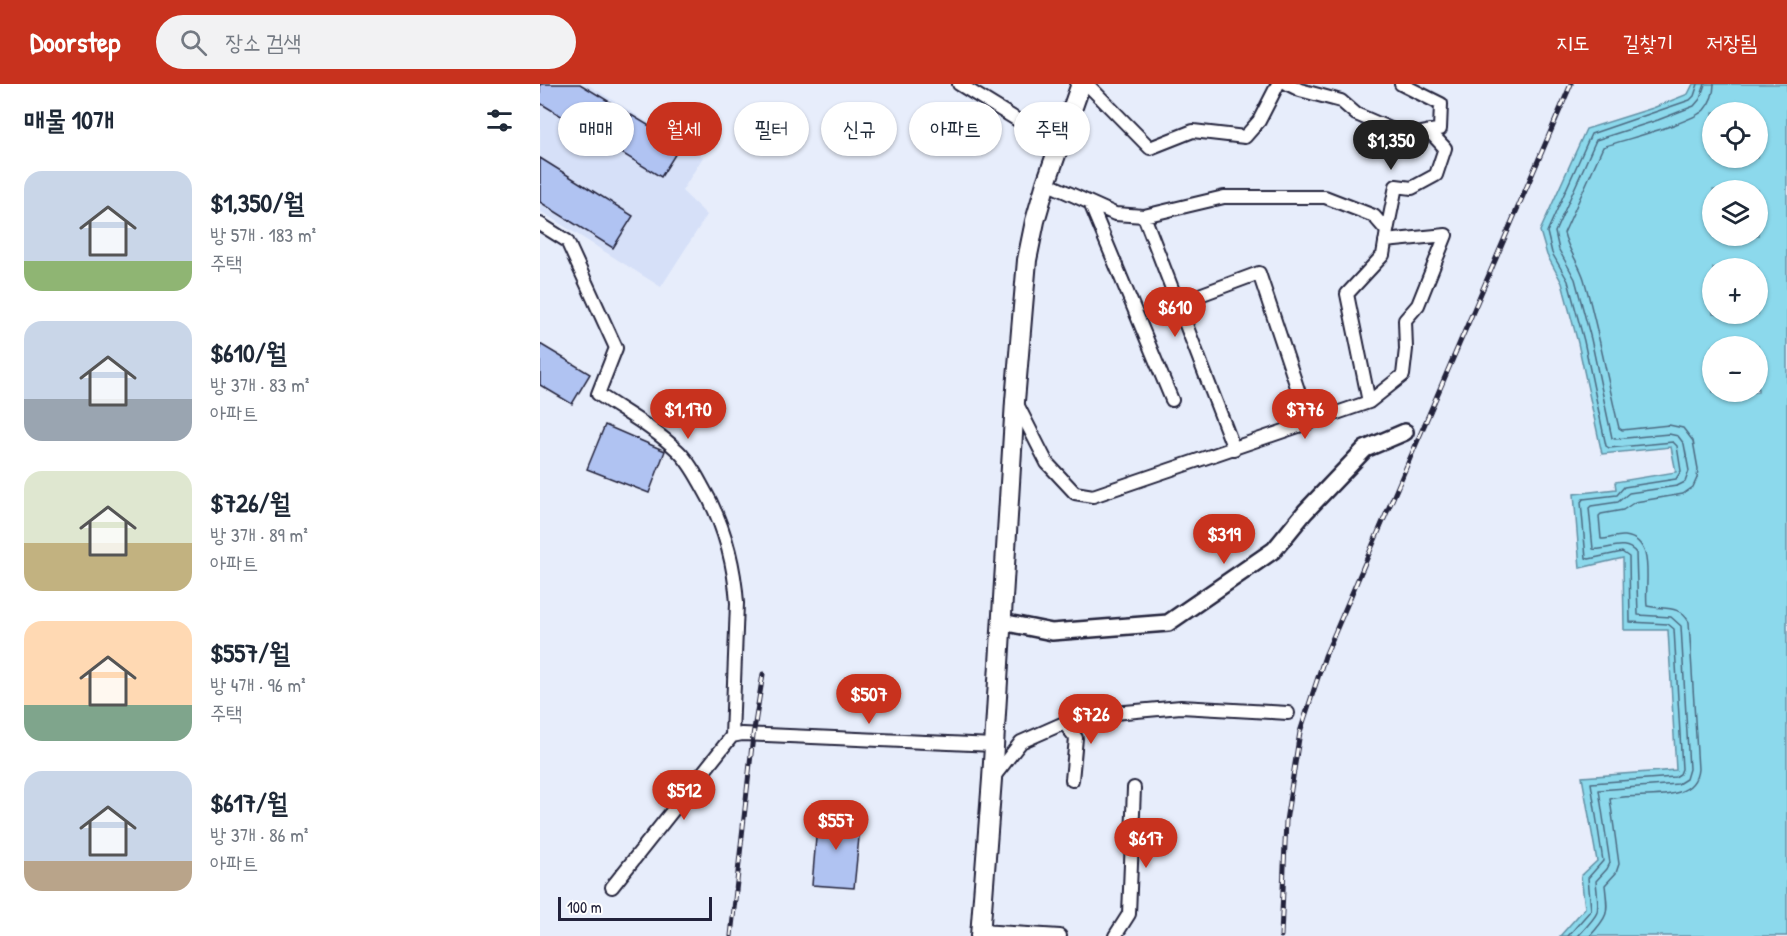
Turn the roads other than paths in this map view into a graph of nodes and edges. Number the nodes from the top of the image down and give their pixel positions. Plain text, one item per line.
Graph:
1 (959, 84) edge
2 (1081, 84) edge
3 (1086, 84) edge
4 (1278, 84) edge
5 (1288, 84) edge
6 (1401, 84) edge
7 (1074, 102) edge
8 (1014, 118) edge
9 (1429, 131) junction
10 (1055, 156) edge
11 (1046, 183) junction
12 (1090, 203) junction
13 (1144, 216) junction
14 (540, 224) edge
15 (1386, 236) junction
16 (1178, 303) junction
17 (1172, 399) dead end
18 (1015, 401) junction
19 (1369, 402) junction
20 (1309, 423) junction
21 (1405, 432) dead end
22 (1234, 449) junction
23 (1002, 622) junction
24 (1288, 713) dead end
25 (1064, 723) junction
26 (732, 736) junction
27 (994, 745) junction
28 (992, 779) junction
29 (1072, 780) dead end
30 (1134, 788) dead end
31 (612, 886) dead end
32 (980, 934) edge
33 (1060, 936) edge
34 (1115, 936) edge

1 - 8 street
2 - 7 main road
3 - 4 street
5 - 9 street
6 - 9 street
9 - 15 street
10 - 11 main road
11 - 12 street
11 - 18 main road
12 - 13 street
12 - 17 street
13 - 15 street
13 - 16 street
14 - 26 street
15 - 19 street
15 - 19 street
16 - 20 street
16 - 22 street
18 - 22 street
18 - 23 main road
19 - 20 street
20 - 22 street
21 - 23 street
23 - 27 main road
24 - 25 street
25 - 28 street
25 - 29 street
26 - 27 street
26 - 31 street
27 - 28 main road
28 - 32 main road
30 - 34 street
32 - 33 street

